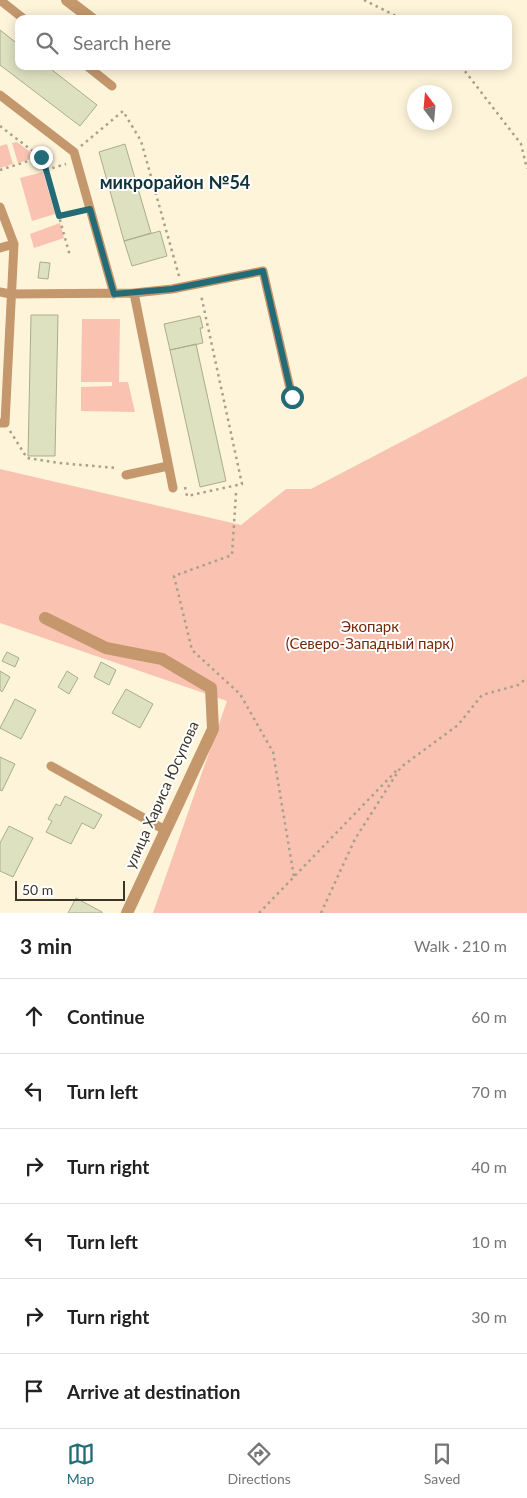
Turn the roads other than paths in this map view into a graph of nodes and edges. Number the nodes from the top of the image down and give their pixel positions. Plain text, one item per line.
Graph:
1 (0, 0) edge
2 (67, 0) edge
3 (19, 15) edge
4 (87, 15) edge
5 (91, 70) edge
6 (112, 86) dead end
7 (0, 95) edge
8 (0, 207) edge
9 (14, 244) junction
10 (0, 248) edge
11 (0, 292) edge
12 (10, 294) junction
13 (114, 294) junction
14 (134, 294) junction
15 (292, 397) dead end
16 (3, 423) edge
17 (168, 466) junction
18 (126, 475) road end
19 (173, 488) dead end
20 (45, 618) dead end
21 (51, 766) dead end
22 (165, 830) junction
23 (127, 913) edge

1 - 3 lane
2 - 4 street
5 - 6 lane
7 - 13 lane
8 - 9 lane
9 - 10 lane
9 - 12 lane
11 - 12 lane
12 - 13 lane
12 - 16 lane
13 - 14 lane
14 - 15 lane
14 - 17 lane
17 - 18 lane
17 - 19 lane
20 - 22 street, улица Хариса Юсупова
21 - 22 lane
22 - 23 street, улица Хариса Юсупова

